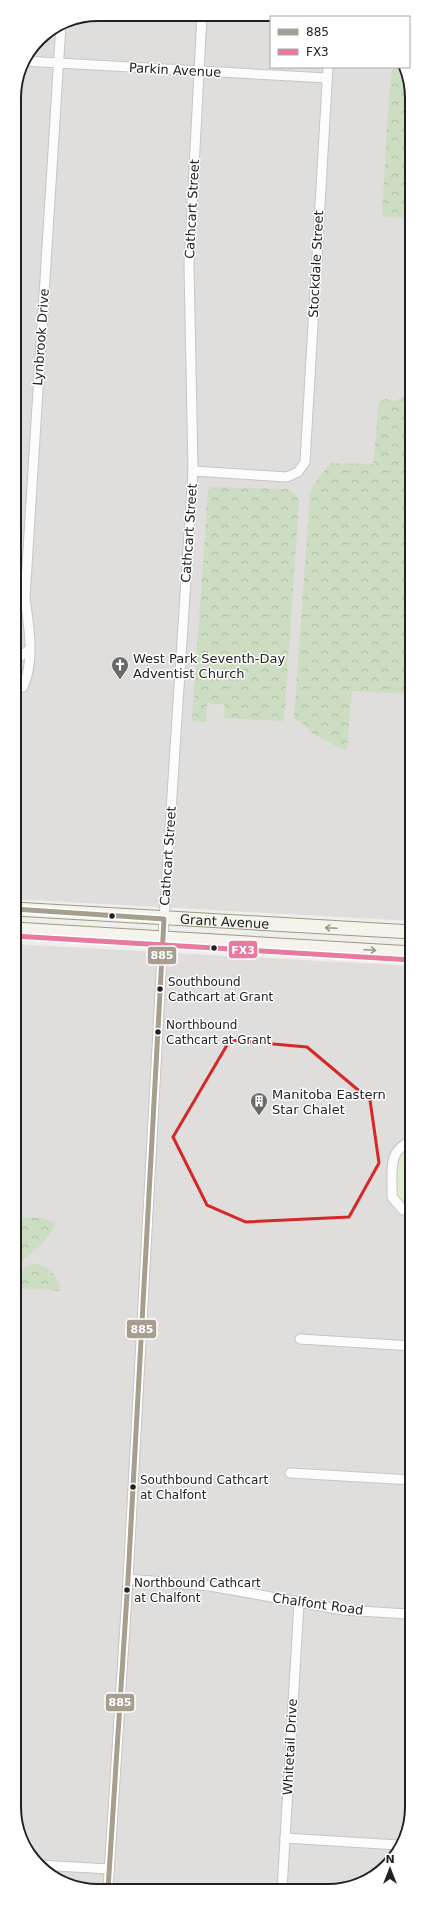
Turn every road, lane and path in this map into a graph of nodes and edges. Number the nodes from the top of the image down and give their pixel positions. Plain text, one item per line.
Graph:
1 (202, 21) edge
2 (60, 30) edge
3 (30, 61) edge
4 (58, 62) junction
5 (328, 68) edge
6 (199, 71) junction
7 (327, 78) junction
8 (193, 471) junction
9 (29, 650) junction
10 (21, 656) edge
11 (21, 688) edge
12 (21, 909) edge
13 (164, 918) junction
14 (21, 929) edge
15 (405, 932) edge
16 (163, 939) junction
17 (405, 953) edge
18 (405, 1143) edge
19 (405, 1210) edge
20 (300, 1339) dead end
21 (405, 1346) edge
22 (290, 1473) dead end
23 (405, 1480) edge
24 (128, 1579) junction
25 (299, 1603) junction
26 (405, 1614) edge
27 (285, 1838) junction
28 (396, 1845) edge
29 (48, 1865) edge
30 (109, 1869) junction
31 (108, 1884) edge
32 (282, 1884) edge

1 - 6 street, Cathcart Street
2 - 4 street, Lynbrook Drive
3 - 4 street, Parkin Avenue
4 - 6 street, Parkin Avenue
4 - 9 street, Lynbrook Drive
5 - 7 street, Stockdale Street
6 - 7 street, Parkin Avenue
6 - 8 street, Cathcart Street
7 - 8 street, Stockdale Street
8 - 13 street, Cathcart Street
9 - 10 street
9 - 11 street, Lynbrook Drive
12 - 13 main road, Grant Avenue
15 -> 13 main road, Grant Avenue
13 - 16 street, Cathcart Street
14 - 16 main road, Grant Avenue
16 -> 17 main road, Grant Avenue
16 - 24 street, Cathcart Street
18 - 19 street
20 - 21 street
22 - 23 street
24 - 25 street, Chalfont Road
24 - 30 street, Cathcart Street
25 - 26 street, Chalfont Road
25 - 27 street, Whitetail Drive
27 - 28 street
27 - 32 street, Whitetail Drive
29 - 30 street
30 - 31 street, Cathcart Street

